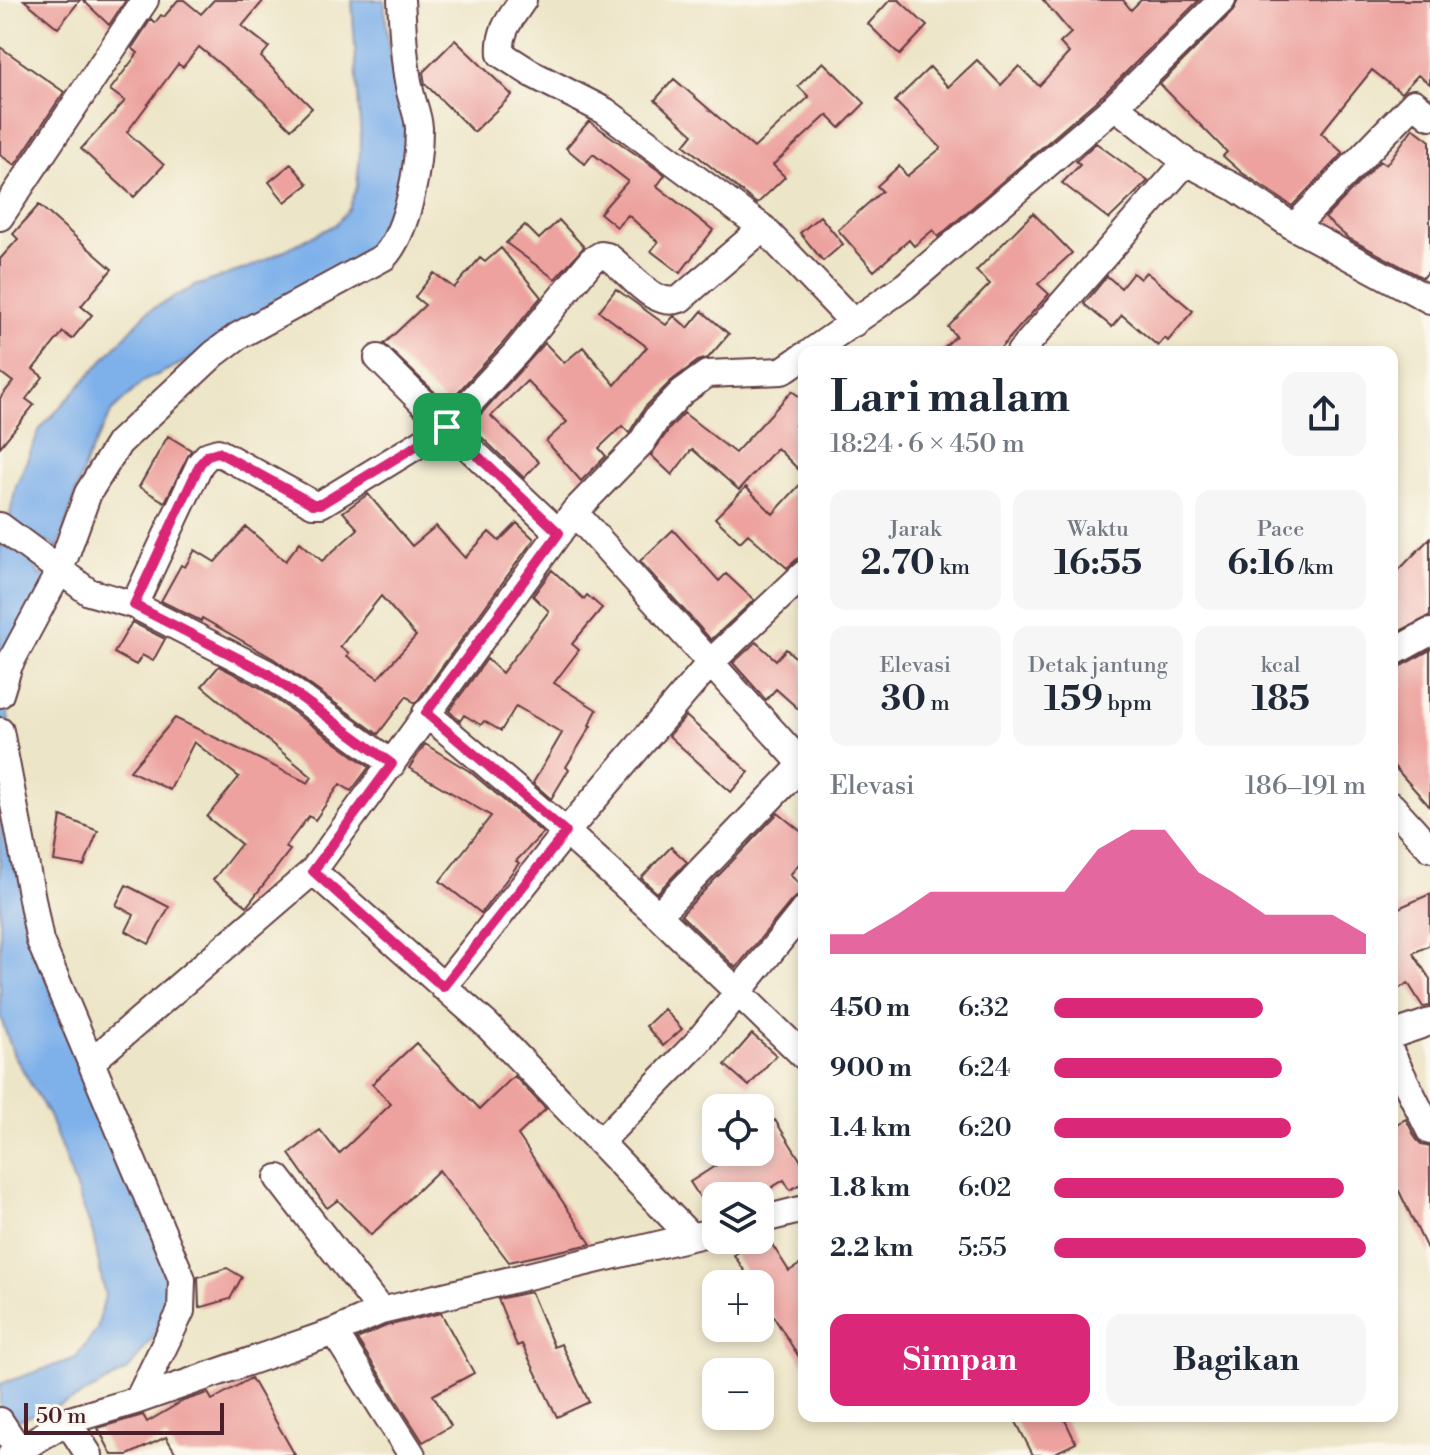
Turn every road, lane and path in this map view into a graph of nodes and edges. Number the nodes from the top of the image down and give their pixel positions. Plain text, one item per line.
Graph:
1 (145, 0) edge
2 (401, 0) edge
3 (523, 0) edge
4 (1222, 0) edge
5 (1425, 101) edge
6 (1115, 106) junction
7 (1186, 162) junction
8 (4, 204) edge
9 (1294, 227) junction
10 (763, 228) junction
11 (1430, 300) edge
12 (854, 323) junction
13 (820, 346) edge
14 (1025, 346) edge
15 (378, 358) dead end
16 (798, 360) edge
17 (447, 427) junction
18 (566, 522) junction
19 (0, 526) edge
20 (53, 565) junction
21 (798, 580) edge
22 (134, 605) junction
23 (1430, 632) edge
24 (1398, 650) edge
25 (710, 663) junction
26 (0, 694) edge
27 (426, 713) junction
28 (0, 731) edge
29 (798, 760) edge
30 (392, 764) junction
31 (798, 770) edge
32 (1398, 813) edge
33 (566, 832) junction
34 (1430, 848) edge
35 (313, 871) junction
36 (658, 915) junction
37 (798, 918) edge
38 (443, 987) junction
39 (739, 994) junction
40 (1430, 1022) edge
41 (1398, 1033) edge
42 (798, 1050) edge
43 (91, 1062) junction
44 (1398, 1067) edge
45 (1430, 1131) edge
46 (600, 1142) junction
47 (278, 1178) dead end
48 (798, 1210) edge
49 (774, 1216) edge
50 (702, 1232) edge
51 (702, 1234) edge
52 (381, 1311) junction
53 (334, 1332) junction
54 (138, 1400) junction
55 (67, 1421) junction
56 (1, 1422) edge
57 (15, 1452) edge
58 (89, 1455) edge
59 (412, 1455) edge

1 - 8 street
2 - 20 street
3 - 10 street
4 - 6 street
5 - 9 street
6 - 7 street
6 - 12 street
7 - 9 street
7 - 14 street
9 - 11 street
10 - 12 street
10 - 17 street
12 - 13 street
15 - 17 street
16 - 18 street
17 - 18 street
17 - 22 street
18 - 25 street
18 - 27 street
19 - 20 street
20 - 22 street
20 - 26 street
21 - 25 street
22 - 30 street
23 - 24 street
25 - 29 street
25 - 33 street
27 - 30 street
27 - 33 street
28 - 43 street
30 - 35 street
31 - 36 street
32 - 34 street
33 - 36 street
33 - 38 street
35 - 38 street
35 - 43 street
36 - 39 street
37 - 39 street
38 - 46 street
39 - 42 street
39 - 46 street
40 - 41 street
43 - 54 street
44 - 45 street
46 - 50 street
47 - 52 street
48 - 49 street
51 - 52 street
52 - 53 street
53 - 54 street
53 - 59 street
54 - 55 street
55 - 57 street
55 - 58 street
56 - 57 street

